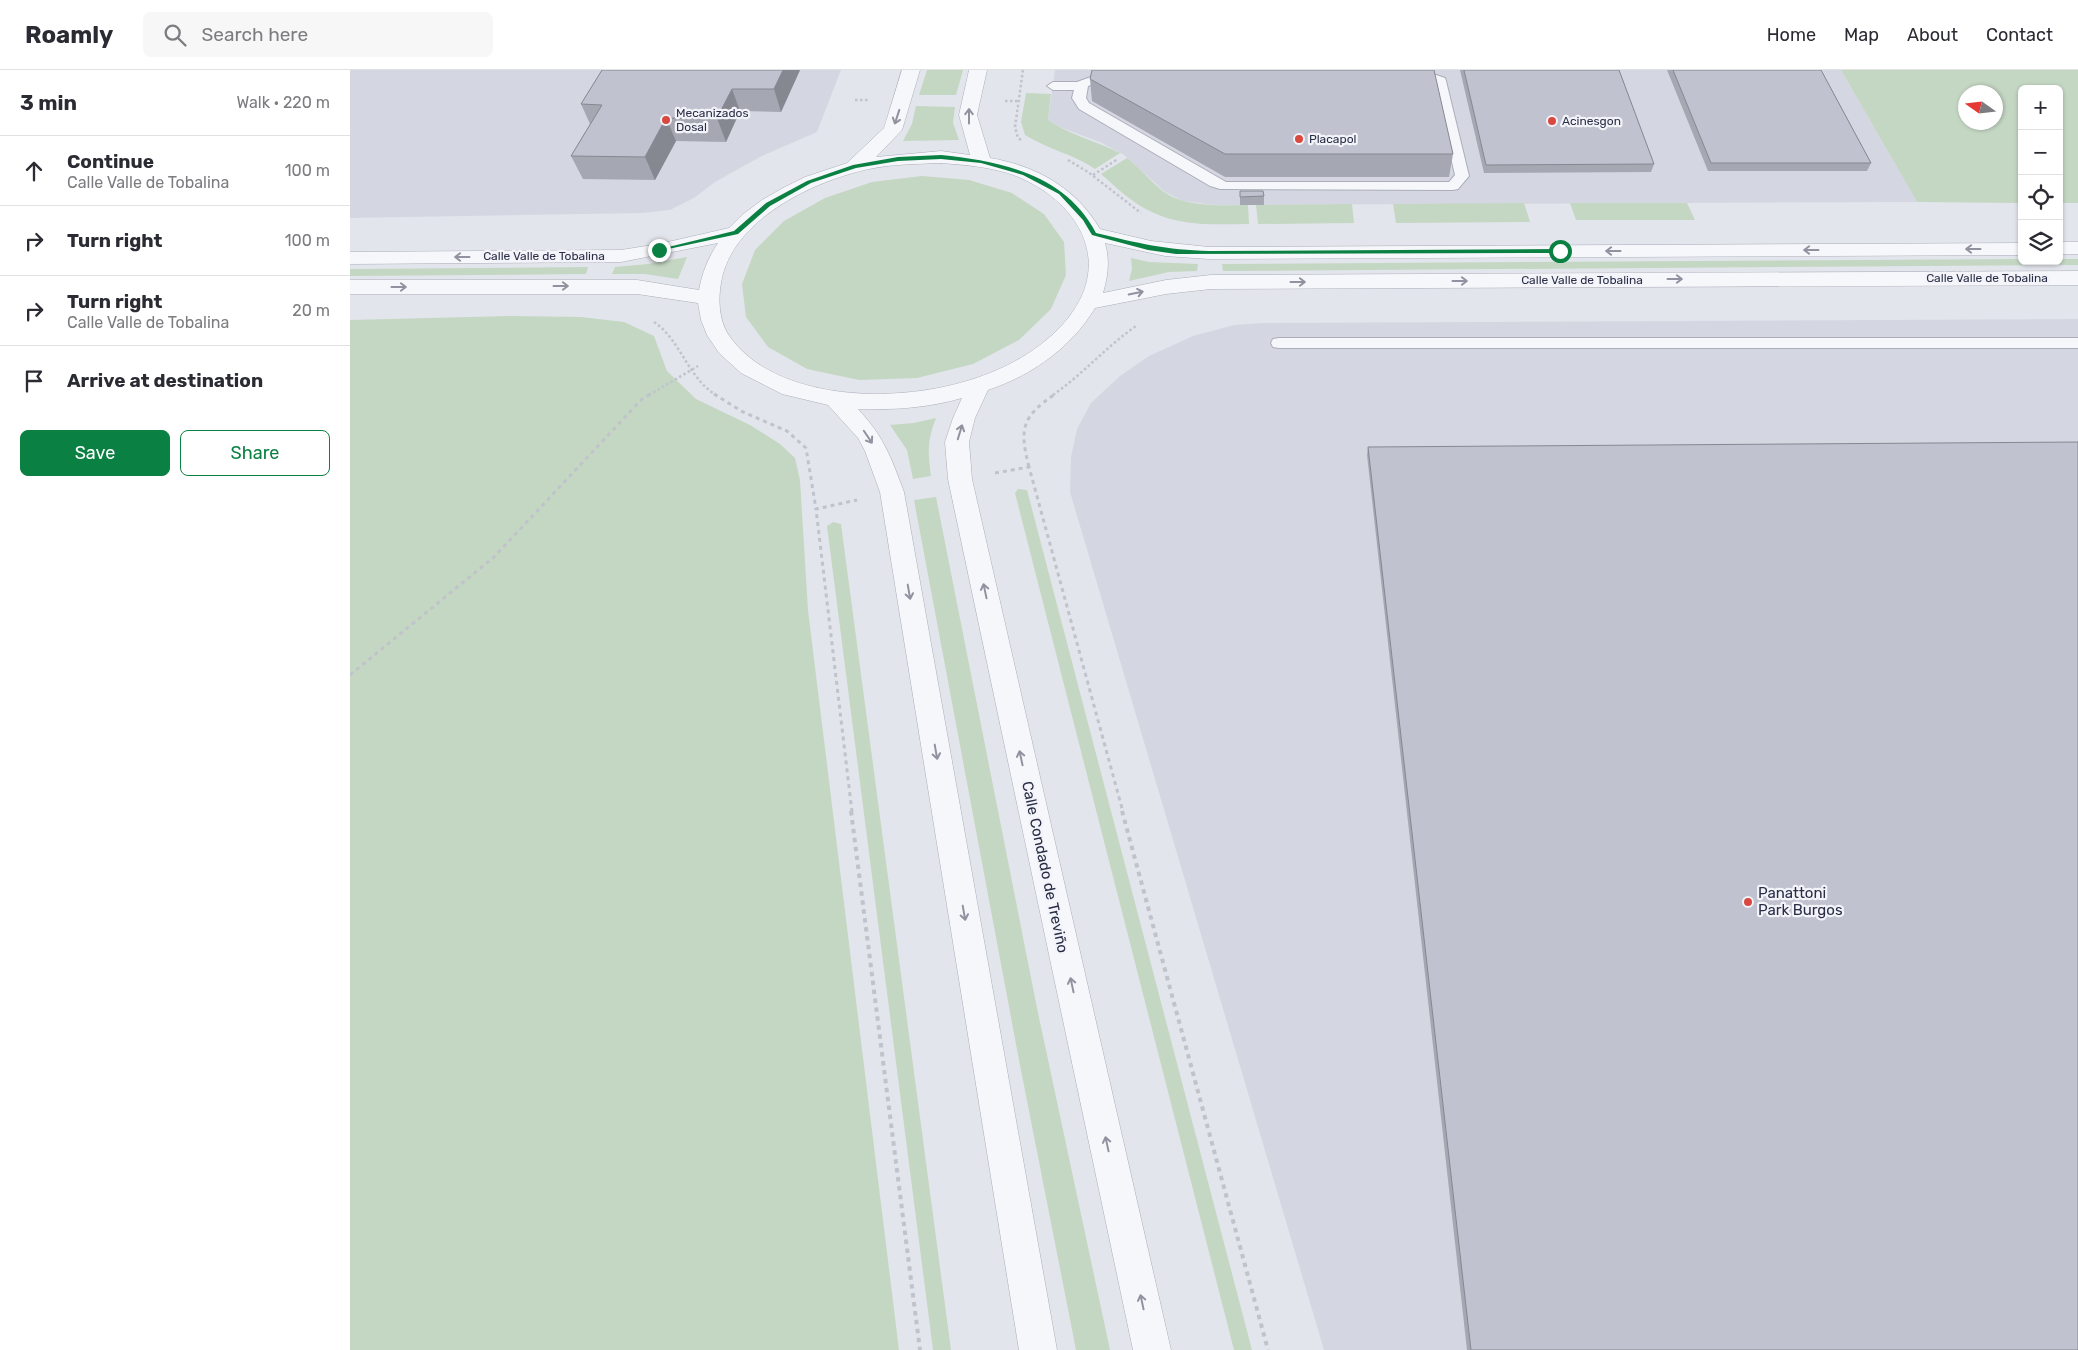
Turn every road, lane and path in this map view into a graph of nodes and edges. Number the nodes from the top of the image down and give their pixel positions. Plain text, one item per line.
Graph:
1 (911, 70) edge
2 (978, 70) edge
3 (1023, 70) edge
4 (1053, 86) dead end
5 (1082, 86) junction
6 (1023, 141) dead end
7 (1124, 155) dead end
8 (1064, 158) dead end
9 (982, 161) junction
10 (855, 166) junction
11 (1093, 175) junction
12 (1369, 186) junction
13 (1371, 204) dead end
14 (1143, 214) dead end
15 (736, 233) junction
16 (1094, 234) junction
17 (2018, 248) edge
18 (2063, 248) edge
19 (2078, 248) edge
20 (350, 258) edge
21 (2078, 278) edge
22 (350, 287) edge
23 (708, 298) junction
24 (1088, 303) junction
25 (649, 319) dead end
26 (1279, 343) dead end
27 (2078, 343) edge
28 (726, 349) junction
29 (690, 370) junction
30 (979, 385) junction
31 (836, 400) junction
32 (960, 479) junction
33 (892, 492) junction
34 (816, 508) junction
35 (350, 675) edge
36 (920, 1350) edge
37 (1038, 1350) edge
38 (1152, 1350) edge
39 (1268, 1350) edge

1 -> 10 street
9 -> 2 street
3 - 6 path
4 - 5 lane
5 - 12 lane
5 - 12 lane
7 - 11 path
8 - 11 path
9 - 10 street
9 - 16 street
10 - 15 street
11 - 14 path
12 - 13 lane
15 -> 20 street, Calle Valle de Tobalina
15 - 23 street
17 -> 16 street, Calle Valle de Tobalina
16 - 24 street
18 - 19 street
24 -> 21 street, Calle Valle de Tobalina
22 -> 23 street
23 - 28 street
24 - 30 street
25 - 29 path
26 - 27 lane
28 - 29 path
28 - 31 street
29 - 34 path
29 - 35 path
30 - 31 street
32 -> 30 street, Calle Condado de Treviño
31 -> 33 street
38 -> 32 street, Calle Condado de Treviño
32 - 39 path
33 - 34 path
33 -> 37 street
34 - 36 path

